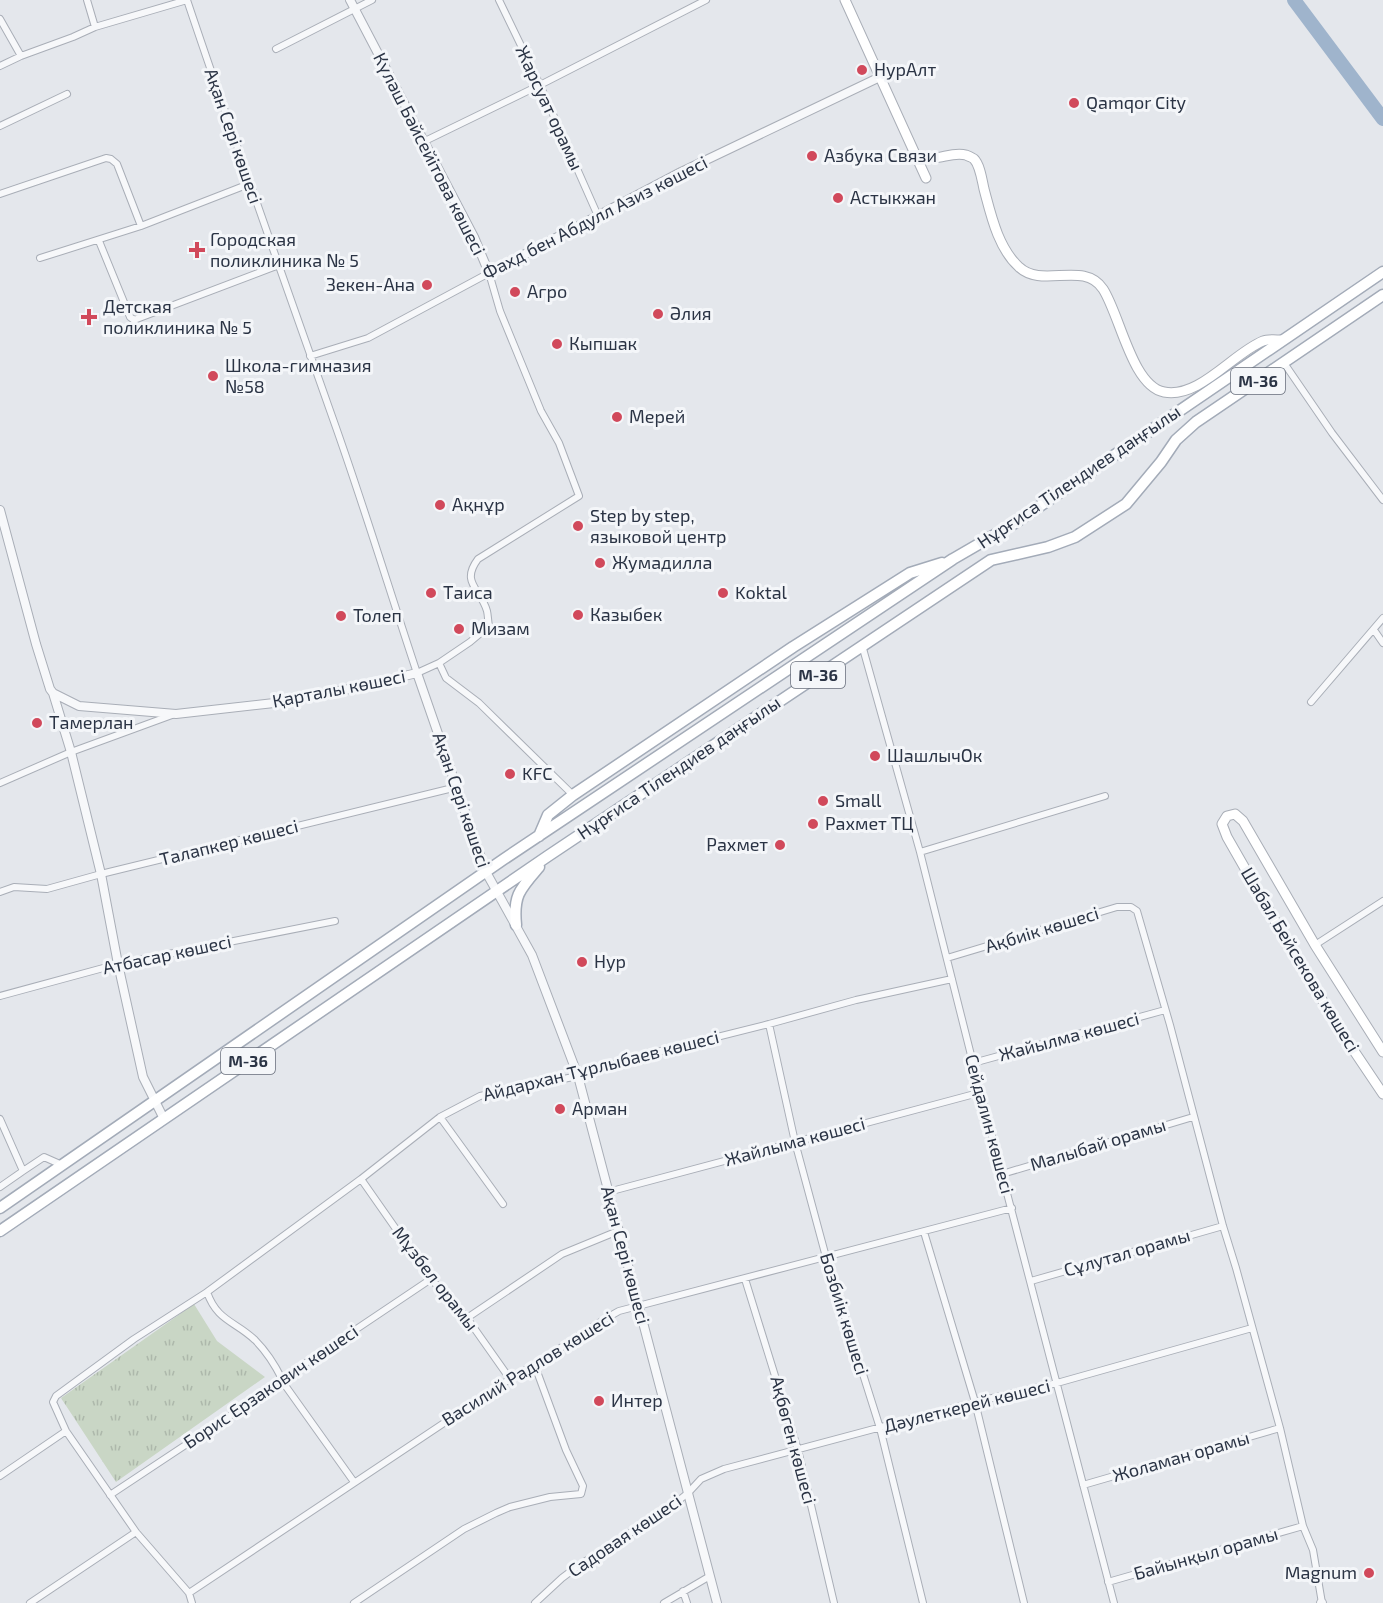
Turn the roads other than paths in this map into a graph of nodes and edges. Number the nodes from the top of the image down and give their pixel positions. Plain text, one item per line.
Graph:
1 (87, 0) edge
2 (187, 0) edge
3 (372, 0) edge
4 (499, 0) edge
5 (706, 0) edge
6 (845, 0) edge
7 (352, 4) edge
8 (0, 19) edge
9 (94, 27) junction
10 (276, 49) dead end
11 (21, 56) junction
12 (0, 66) edge
13 (880, 77) junction
14 (540, 85) junction
15 (66, 94) dead end
16 (0, 126) edge
17 (424, 141) junction
18 (916, 157) junction
19 (926, 178) dead end
20 (249, 184) junction
21 (0, 194) edge
22 (598, 216) junction
23 (141, 226) junction
24 (99, 241) junction
25 (40, 258) dead end
26 (279, 265) junction
27 (1383, 272) edge
28 (489, 273) junction
29 (1383, 295) edge
30 (1281, 340) junction
31 (310, 356) junction
32 (1284, 363) junction
33 (1383, 500) edge
34 (0, 510) edge
35 (981, 543) junction
36 (954, 559) junction
37 (991, 560) junction
38 (1383, 618) edge
39 (1374, 630) junction
40 (1383, 643) edge
41 (862, 645) junction
42 (439, 663) junction
43 (417, 673) junction
44 (760, 688) junction
45 (53, 693) junction
46 (1311, 702) dead end
47 (770, 707) junction
48 (176, 714) junction
49 (71, 752) junction
50 (632, 774) junction
51 (594, 781) junction
52 (0, 783) edge
53 (457, 787) junction
54 (573, 795) junction
55 (1105, 796) dead end
56 (539, 836) junction
57 (920, 852) junction
58 (548, 856) junction
59 (486, 872) junction
60 (101, 874) junction
61 (496, 891) junction
62 (0, 892) edge
63 (1383, 901) edge
64 (335, 921) dead end
65 (516, 925) junction
66 (1315, 945) junction
67 (947, 958) junction
68 (118, 964) junction
69 (952, 979) junction
70 (0, 996) edge
71 (1165, 1011) junction
72 (769, 1024) junction
73 (1383, 1052) edge
74 (973, 1064) junction
75 (578, 1076) junction
76 (982, 1092) junction
77 (1383, 1094) edge
78 (154, 1101) junction
79 (440, 1117) junction
80 (1193, 1117) junction
81 (0, 1119) edge
82 (164, 1119) junction
83 (795, 1142) junction
84 (62, 1165) junction
85 (23, 1171) junction
86 (1002, 1174) junction
87 (361, 1179) junction
88 (0, 1187) edge
89 (608, 1192) junction
90 (503, 1204) dead end
91 (0, 1208) edge
92 (1012, 1208) junction
93 (1223, 1226) junction
94 (618, 1231) junction
95 (0, 1232) edge
96 (924, 1232) junction
97 (826, 1257) junction
98 (431, 1279) junction
99 (745, 1279) junction
100 (1031, 1281) junction
101 (207, 1292) junction
102 (640, 1307) junction
103 (467, 1318) junction
104 (1252, 1328) junction
105 (535, 1366) junction
106 (510, 1379) junction
107 (282, 1380) junction
108 (1058, 1383) junction
109 (975, 1402) junction
110 (880, 1428) junction
111 (1280, 1428) junction
112 (66, 1431) junction
113 (798, 1450) junction
114 (0, 1476) edge
115 (354, 1482) junction
116 (1083, 1485) junction
117 (688, 1493) junction
118 (110, 1495) junction
119 (1303, 1526) junction
120 (136, 1532) junction
121 (710, 1576) junction
122 (1108, 1582) junction
123 (683, 1591) junction
124 (189, 1593) junction
125 (30, 1603) edge
126 (192, 1603) edge
127 (354, 1603) edge
128 (535, 1603) edge
129 (664, 1603) edge
130 (687, 1603) edge
131 (717, 1603) edge
132 (834, 1603) edge
133 (922, 1603) edge
134 (1024, 1603) edge
135 (1114, 1603) edge
136 (1322, 1603) edge

1 - 9 street
2 - 9 street
2 - 20 street, Ақан Сері көшесі
3 - 7 street
4 - 14 street, Жарсуат орамы
5 - 14 street
6 - 13 main road
7 - 10 street
7 - 17 street, Күләш Бәйсейітова көшесі
8 - 11 street
9 - 11 street
11 - 12 street
13 - 18 main road
13 - 22 street, Фахд бен Абдулл Азиз көшесі
14 - 17 street
14 - 22 street, Жарсуат орамы
15 - 16 street
17 - 28 street, Күләш Бәйсейітова көшесі
18 - 19 main road
18 - 30 main road
20 - 23 street
20 - 26 street, Ақан Сері көшесі
21 - 23 street
22 - 28 street, Фахд бен Абдулл Азиз көшесі
23 - 24 street
24 - 25 street
24 - 26 street
26 - 31 street, Ақан Сері көшесі
27 - 30 main road, Нұрғиса Тілендиев даңғылы / M-36
28 - 31 street, Фахд бен Абдулл Азиз көшесі
28 - 42 street, Күләш Бәйсейітова көшесі
29 - 32 main road, Нұрғиса Тілендиев даңғылы / M-36
30 - 35 main road, Нұрғиса Тілендиев даңғылы / M-36
31 - 43 street, Ақан Сері көшесі
32 - 33 street
32 - 37 main road, Нұрғиса Тілендиев даңғылы / M-36
34 - 45 street
35 - 36 main road, Нұрғиса Тілендиев даңғылы / M-36
35 - 37 main road
36 - 44 main road, Нұрғиса Тілендиев даңғылы / M-36
36 - 51 main road
37 - 41 main road, Нұрғиса Тілендиев даңғылы / M-36
38 - 39 street
39 - 40 street
39 - 46 street
41 - 47 main road, Нұрғиса Тілендиев даңғылы / M-36
41 - 57 street, Сейдалин көшесі
42 - 43 street, Қарталы көшесі
42 - 54 street
43 - 48 street, Қарталы көшесі
43 - 53 street, Ақан Сері көшесі
44 - 47 main road
44 - 50 main road, Нұрғиса Тілендиев даңғылы / M-36
45 - 48 street, Қарталы көшесі
45 - 49 street
47 - 58 main road, Нұрғиса Тілендиев даңғылы / M-36
48 - 49 street
49 - 52 street
49 - 60 street
50 - 51 main road
50 - 56 main road, Нұрғиса Тілендиев даңғылы / M-36
51 - 54 main road
53 - 59 street, Ақан Сері көшесі
53 - 60 street, Талапкер көшесі
54 - 56 main road
55 - 57 street
56 - 59 main road, Нұрғиса Тілендиев даңғылы / M-36
57 - 67 street, Сейдалин көшесі
58 - 61 main road, Нұрғиса Тілендиев даңғылы / M-36
58 - 65 main road
59 - 61 street, Ақан Сері көшесі
59 - 78 main road, Нұрғиса Тілендиев даңғылы / M-36
60 - 62 street, Талапкер көшесі
60 - 68 street
61 - 65 street, Ақан Сері көшесі
61 - 82 main road, Нұрғиса Тілендиев даңғылы / M-36
63 - 66 street
64 - 68 street, Атбасар көшесі
65 - 75 street, Ақан Сері көшесі
66 - 73 main road, Шабал Бейсекова көшесі
66 - 77 main road, Шабал Бейсекова көшесі
67 - 69 street, Сейдалин көшесі
67 - 71 street, Ақбиік көшесі
68 - 70 street, Атбасар көшесі
68 - 78 street
69 - 72 street, Айдархан Тұрлыбаев көшесі
69 - 74 street, Сейдалин көшесі
71 - 74 street, Жайылма көшесі
71 - 80 street
72 - 75 street, Айдархан Тұрлыбаев көшесі
72 - 83 street, Бозбиік көшесі
74 - 76 street, Сейдалин көшесі
75 - 79 street, Айдархан Тұрлыбаев көшесі
75 - 89 street, Ақан Сері көшесі
76 - 83 street, Жайлыма көшесі
76 - 86 street, Сейдалин көшесі
78 - 82 street
78 - 84 main road, Нұрғиса Тілендиев даңғылы / M-36
79 - 87 street, Айдархан Тұрлыбаев көшесі
79 - 90 street
80 - 86 street, Малыбай орамы
80 - 93 street
81 - 85 street
82 - 95 main road, Нұрғиса Тілендиев даңғылы / M-36
83 - 89 street, Жайлыма көшесі
83 - 97 street, Бозбиік көшесі
84 - 85 street
84 - 91 main road, Нұрғиса Тілендиев даңғылы / M-36
85 - 88 street
86 - 92 street, Сейдалин көшесі
87 - 98 street, Мұзбел орамы
87 - 101 street, Айдархан Тұрлыбаев көшесі
89 - 94 street, Ақан Сері көшесі
92 - 96 street, Василий Радлов көшесі
92 - 100 street, Сейдалин көшесі
93 - 100 street, Сұлутал орамы
93 - 104 street
94 - 102 street, Ақан Сері көшесі
94 - 103 street
96 - 97 street, Василий Радлов көшесі
96 - 109 street
97 - 99 street, Василий Радлов көшесі
97 - 110 street, Бозбиік көшесі
98 - 103 street, Мұзбел орамы
98 - 107 street, Борис Ерзакович көшесі
99 - 102 street, Василий Радлов көшесі
99 - 113 street, Ақбөген көшесі
100 - 108 street, Сейдалин көшесі
101 - 107 street
101 - 112 street, Айдархан Тұрлыбаев көшесі
102 - 105 street, Василий Радлов көшесі
102 - 117 street, Ақан Сері көшесі
103 - 106 street, Мұзбел орамы
104 - 108 street, Дәулеткерей көшесі
104 - 111 street
105 - 106 street, Василий Радлов көшесі
105 - 127 street
106 - 115 street, Василий Радлов көшесі
107 - 115 street
107 - 118 street, Борис Ерзакович көшесі
108 - 109 street, Дәулеткерей көшесі
108 - 116 street, Сейдалин көшесі
109 - 110 street, Дәулеткерей көшесі
109 - 134 street
110 - 113 street, Дәулеткерей көшесі
110 - 133 street, Бозбиік көшесі
111 - 116 street, Жоламан орамы
111 - 119 street
112 - 114 street
112 - 118 street, Айдархан Тұрлыбаев көшесі
113 - 117 street, Дәулеткерей көшесі
113 - 132 street, Ақбөген көшесі
115 - 124 street, Василий Радлов көшесі
116 - 122 street, Сейдалин көшесі
117 - 121 street, Ақан Сері көшесі
117 - 128 street, Садовая көшесі
118 - 120 street, Айдархан Тұрлыбаев көшесі
119 - 122 street, Байынқыл орамы
119 - 136 street
120 - 124 street, Айдархан Тұрлыбаев көшесі
120 - 125 street
121 - 123 street
121 - 131 street, Ақан Сері көшесі
122 - 135 street, Сейдалин көшесі
123 - 129 street
123 - 130 street
124 - 126 street

